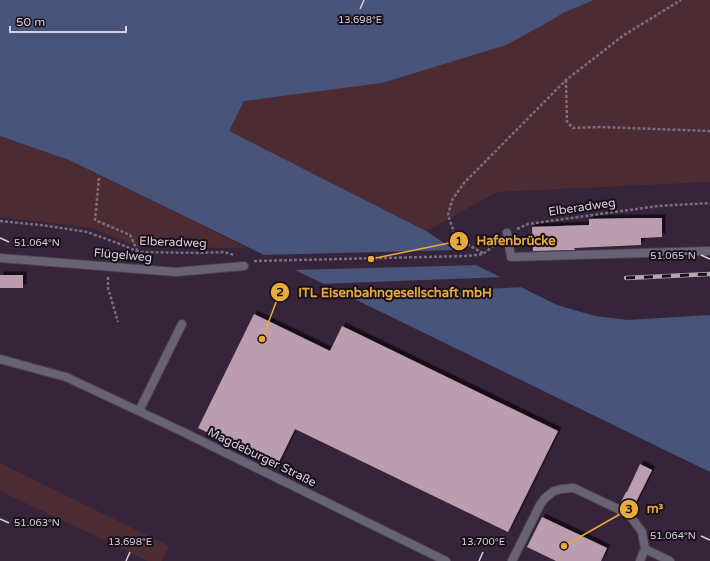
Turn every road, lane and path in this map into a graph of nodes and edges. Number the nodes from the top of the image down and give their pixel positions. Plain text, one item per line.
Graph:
1 (681, 0) edge
2 (566, 80) junction
3 (710, 131) edge
4 (99, 178) dead end
5 (710, 203) edge
6 (0, 221) edge
7 (507, 233) junction
8 (710, 251) edge
9 (139, 252) junction
10 (483, 254) junction
11 (237, 256) dead end
12 (0, 258) edge
13 (246, 263) joint
14 (108, 266) junction
15 (118, 322) dead end
16 (182, 324) dead end
17 (0, 359) edge
18 (139, 411) junction
19 (645, 549) junction
20 (446, 561) edge
21 (512, 561) edge
22 (640, 561) edge
23 (670, 561) edge

1 - 2 path
2 - 3 path
2 - 10 path
4 - 9 path
5 - 7 path, Elberadweg
6 - 9 path, Elberadweg
7 - 8 street
7 - 10 path, Elberadweg
9 - 11 path, Elberadweg
10 - 13 path
12 - 14 street, Flügelweg
13 - 14 street, Flügelweg
14 - 15 path
16 - 18 street
17 - 18 street, Magdeburger Straße
18 - 20 street, Magdeburger Straße
19 - 21 street
19 - 22 street
19 - 23 street

